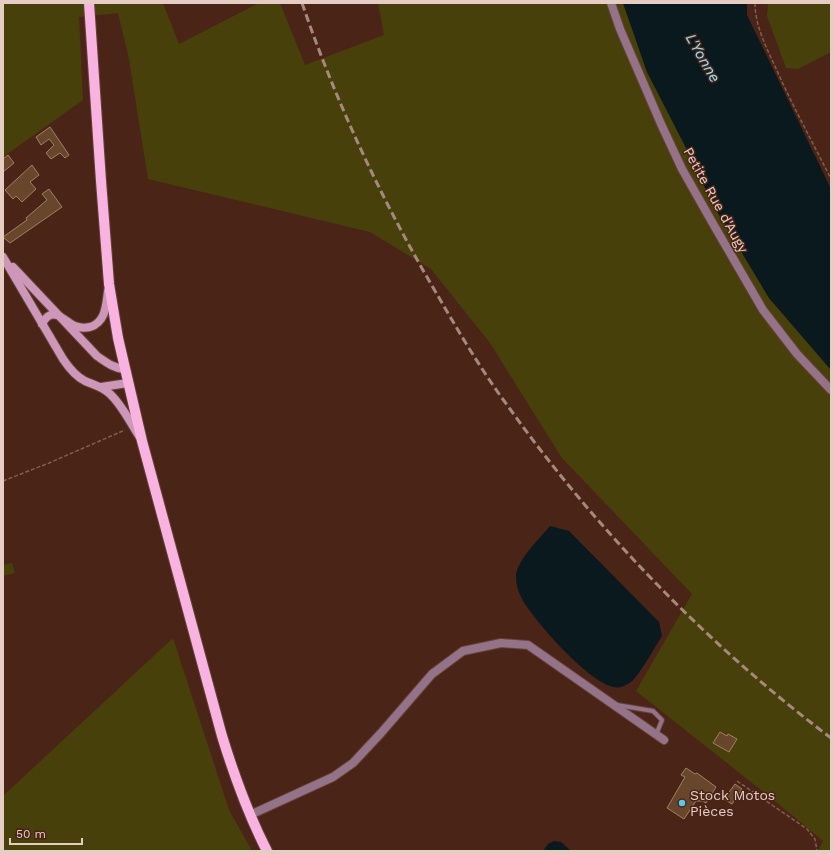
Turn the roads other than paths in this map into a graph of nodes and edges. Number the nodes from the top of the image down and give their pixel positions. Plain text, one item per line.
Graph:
1 (612, 3) edge
2 (90, 5) edge
3 (3, 257) edge
4 (109, 284) junction
5 (57, 315) junction
6 (42, 324) junction
7 (124, 369) junction
8 (128, 384) junction
9 (101, 387) junction
10 (831, 390) edge
11 (142, 441) junction
12 (612, 704) junction
13 (656, 735) junction
14 (664, 740) dead end
15 (250, 815) junction
16 (267, 851) edge

1 - 10 street, Petite Rue d'Augy
2 - 4 main road
3 - 5 main road
3 - 6 main road
4 - 5 main road
4 - 7 main road
5 - 6 main road
5 - 7 main road
6 - 9 main road
7 - 8 main road
8 - 9 main road
8 - 11 main road
9 - 11 main road
11 - 15 main road
12 - 13 street
12 - 13 lane
12 - 15 street
13 - 14 street
15 - 16 main road

